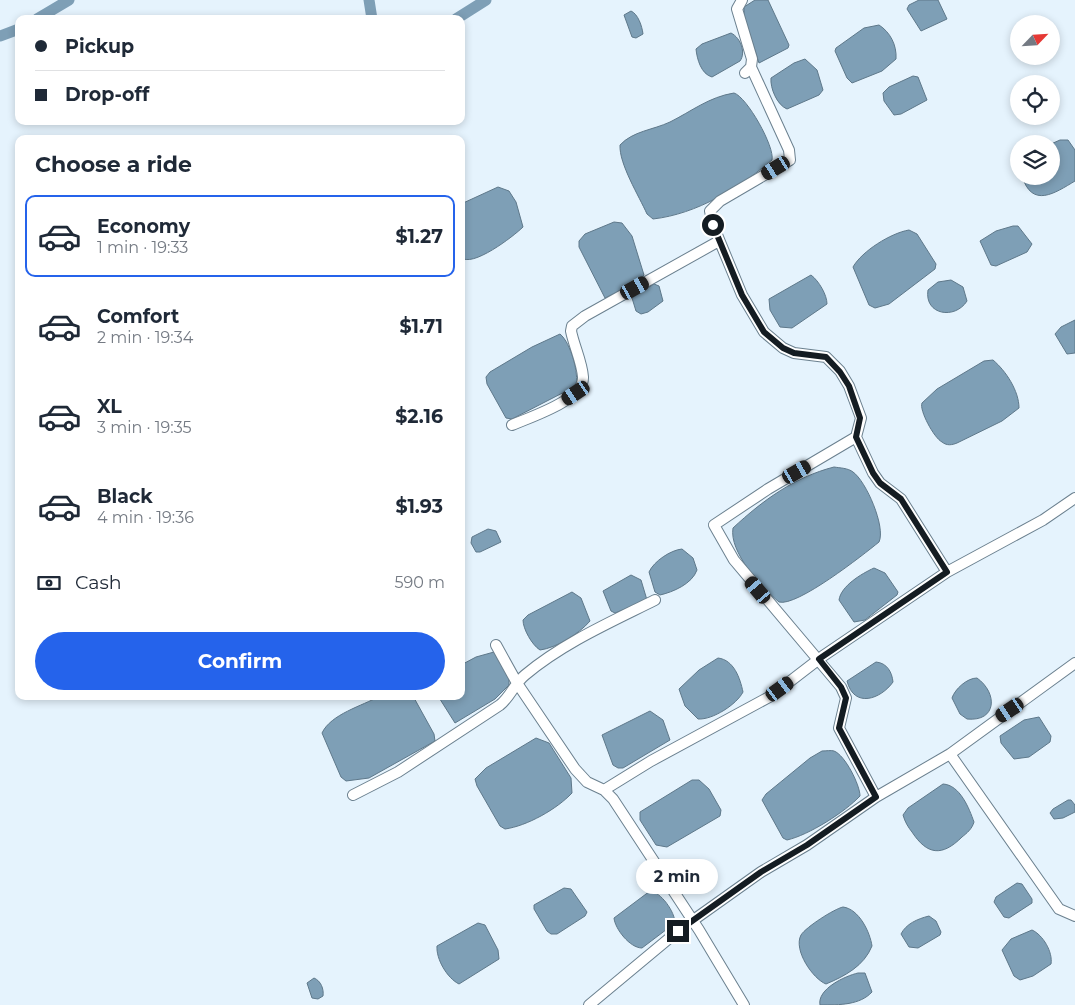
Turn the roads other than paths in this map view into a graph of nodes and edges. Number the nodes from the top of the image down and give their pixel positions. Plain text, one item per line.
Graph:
1 (742, 0) edge
2 (719, 240) junction
3 (512, 425) dead end
4 (856, 437) junction
5 (1075, 498) edge
6 (947, 572) junction
7 (655, 600) dead end
8 (496, 645) dead end
9 (819, 659) junction
10 (1075, 663) edge
11 (517, 683) junction
12 (950, 754) junction
13 (604, 790) junction
14 (353, 795) dead end
15 (876, 797) junction
16 (1075, 916) edge
17 (693, 922) junction
18 (588, 1005) edge
19 (744, 1005) edge

1 - 2 street
2 - 3 street
2 - 4 street
4 - 6 street
4 - 9 street
5 - 6 street
6 - 9 street
7 - 11 street
8 - 11 street
9 - 13 street
9 - 15 street
10 - 12 street
11 - 13 street
11 - 14 street
12 - 15 street
12 - 16 street
13 - 17 street
15 - 17 street
17 - 18 street
17 - 19 street

